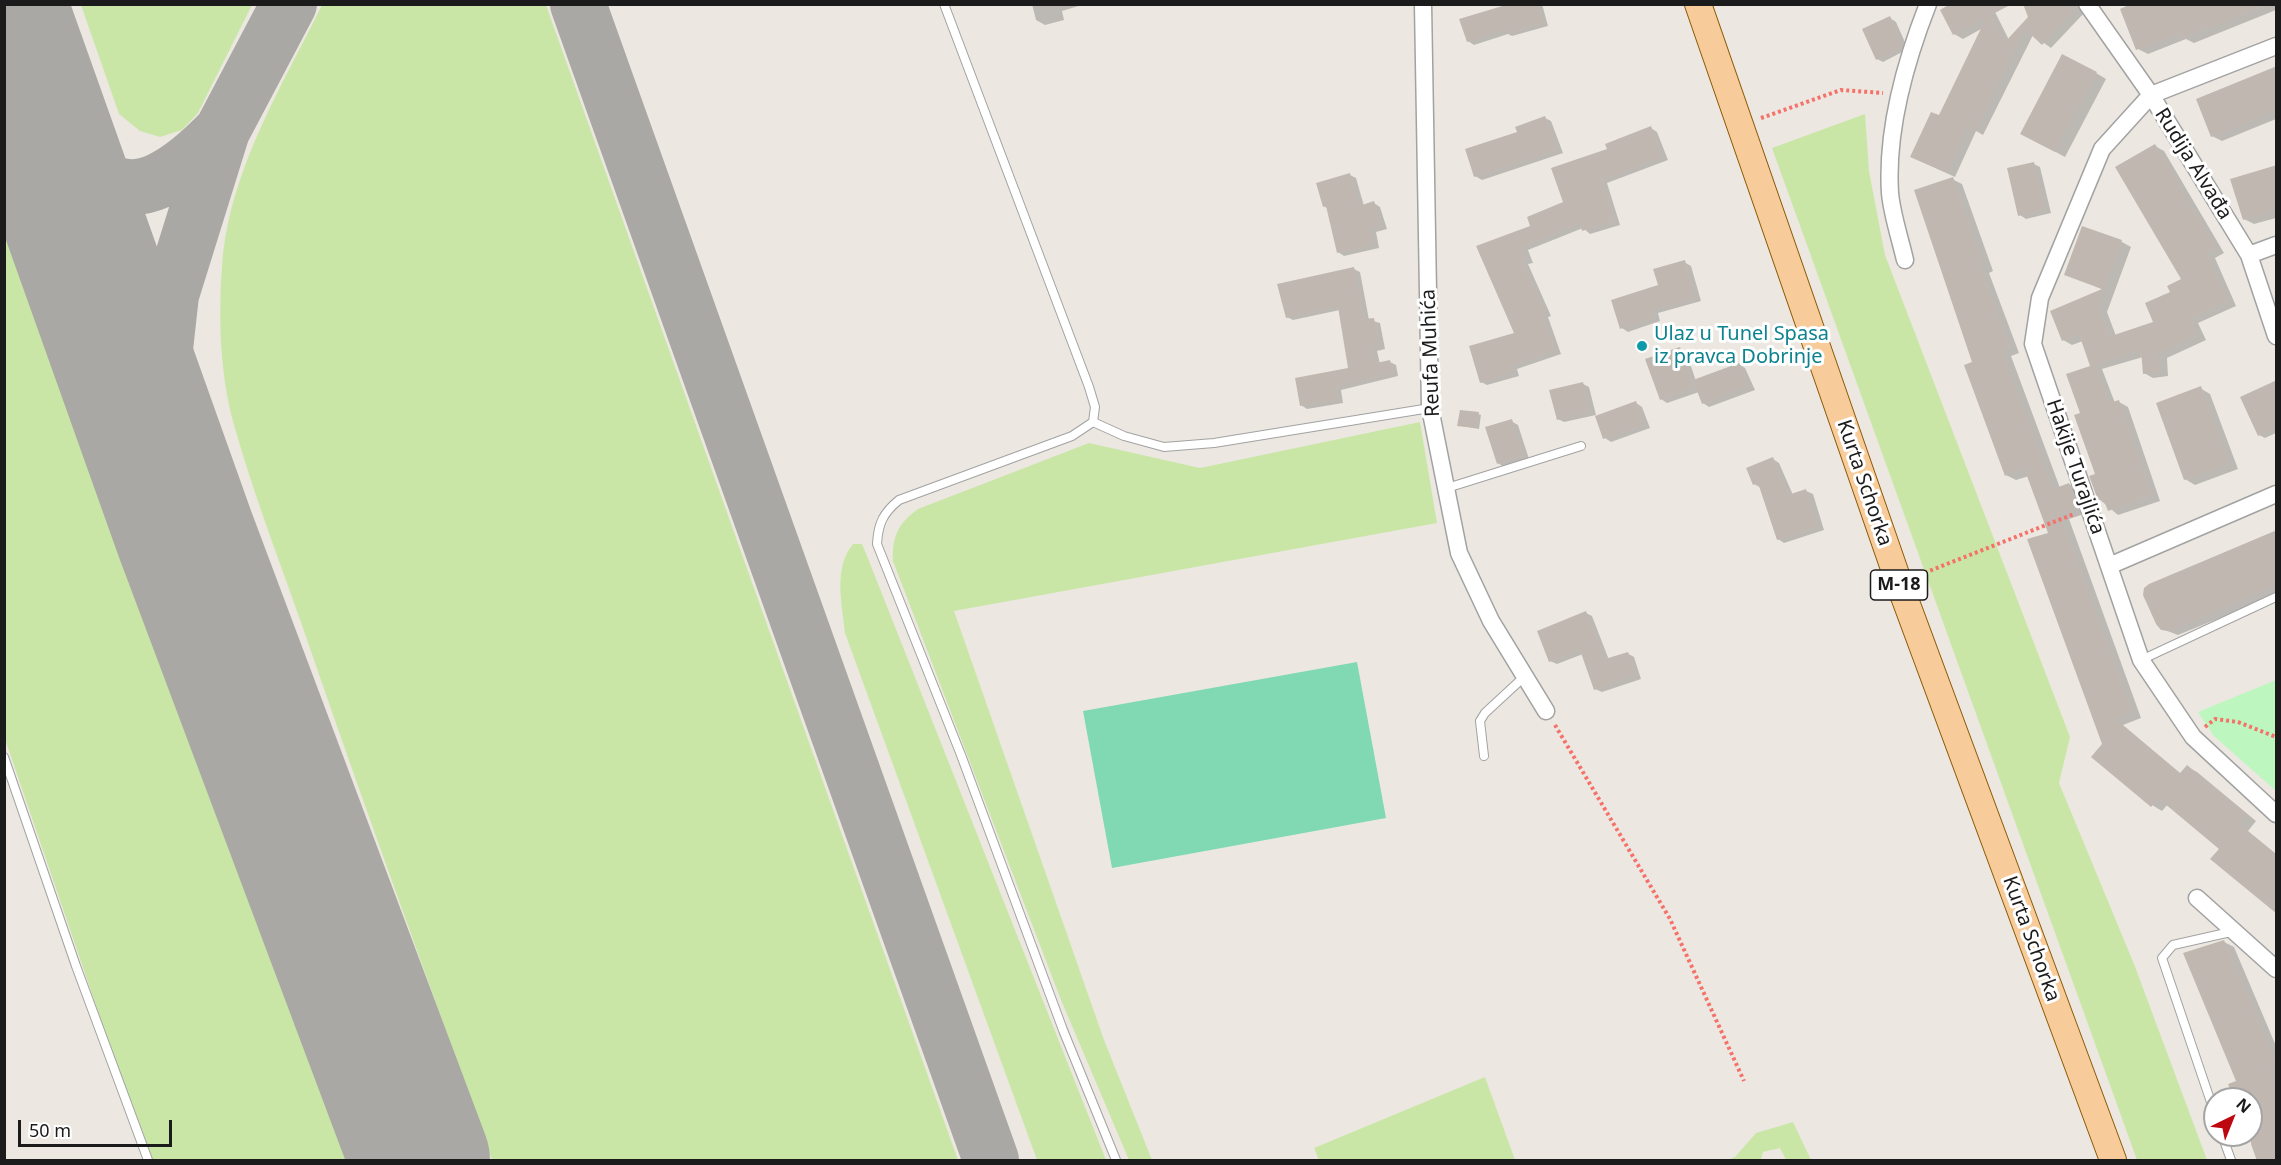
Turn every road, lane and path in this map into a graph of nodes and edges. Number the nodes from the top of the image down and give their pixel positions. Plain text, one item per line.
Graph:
1 (944, 4) edge
2 (1424, 4) edge
3 (1698, 4) edge
4 (1928, 4) edge
5 (2087, 4) edge
6 (2277, 45) edge
7 (2151, 96) junction
8 (1900, 99) junction
9 (1740, 126) junction
10 (2277, 245) edge
11 (2249, 255) junction
12 (1905, 260) dead end
13 (2277, 336) edge
14 (1430, 408) junction
15 (1093, 422) junction
16 (1581, 446) dead end
17 (1447, 488) junction
18 (2277, 494) edge
19 (2089, 509) junction
20 (2109, 566) junction
21 (1899, 583) junction
22 (2277, 597) edge
23 (2140, 660) junction
24 (1525, 676) junction
25 (1546, 711) joint
26 (2193, 737) junction
27 (2277, 737) edge
28 (1484, 756) dead end
29 (4, 757) edge
30 (2277, 814) edge
31 (2197, 898) dead end
32 (2236, 931) junction
33 (2277, 969) edge
34 (1744, 1082) dead end
35 (2206, 1087) edge
36 (148, 1161) edge
37 (1116, 1161) edge
38 (2113, 1161) edge

1 - 15 lane
2 - 14 street, Reufa Muhića
3 - 9 main road, Kurta Schorka / M-18
4 - 8 street
5 - 7 street, Rudija Alvađa
6 - 7 street
7 - 11 street, Rudija Alvađa
7 - 19 street, Hakije Turajlića
8 - 9 path
8 - 12 street
9 - 21 main road, Kurta Schorka / M-18
10 - 11 street
11 - 13 street, Rudija Alvađa
14 - 15 lane
14 - 17 street, Reufa Muhića
15 - 37 lane
16 - 17 lane
17 - 24 street, Reufa Muhića
18 - 20 street
19 - 20 street, Hakije Turajlića
19 - 21 path
20 - 23 street, Hakije Turajlića
21 - 38 main road, Kurta Schorka / M-18
22 - 23 lane
23 - 26 street, Hakije Turajlića
24 - 25 street, Reufa Muhića
24 - 28 lane
25 - 34 path
26 - 27 path
26 - 30 street, Hakije Turajlića
29 - 36 lane
31 - 32 street
32 - 33 street
32 - 35 lane

